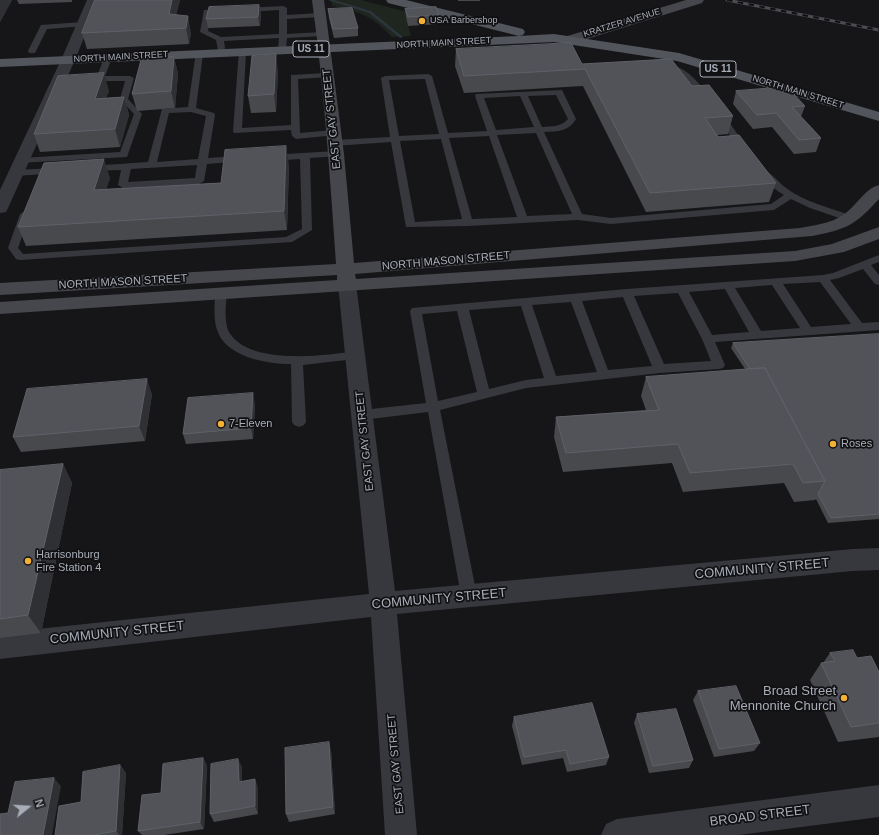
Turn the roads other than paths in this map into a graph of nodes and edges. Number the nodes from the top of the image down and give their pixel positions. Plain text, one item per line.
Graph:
1 (93, 0) edge
2 (392, 0) edge
3 (698, 0) edge
4 (318, 1) edge
5 (320, 15) junction
6 (283, 17) junction
7 (83, 24) junction
8 (283, 36) junction
9 (554, 38) junction
10 (220, 39) junction
11 (569, 40) junction
12 (324, 41) junction
13 (282, 50) junction
14 (32, 51) dead end
15 (242, 52) junction
16 (221, 53) junction
17 (199, 54) junction
18 (108, 58) junction
19 (68, 60) junction
20 (0, 63) edge
21 (655, 67) edge
22 (327, 75) junction
23 (100, 79) junction
24 (79, 80) edge
25 (523, 94) junction
26 (192, 109) junction
27 (856, 110) junction
28 (879, 117) edge
29 (879, 122) edge
30 (295, 127) junction
31 (539, 130) junction
32 (492, 133) junction
33 (444, 136) junction
34 (396, 139) junction
35 (334, 143) junction
36 (748, 154) edge
37 (305, 156) junction
38 (203, 162) junction
39 (152, 165) junction
40 (757, 165) edge
41 (127, 166) junction
42 (18, 167) junction
43 (80, 169) edge
44 (65, 170) edge
45 (41, 172) junction
46 (36, 186) edge
47 (879, 190) edge
48 (789, 196) junction
49 (28, 206) edge
50 (0, 208) edge
51 (578, 217) junction
52 (849, 218) junction
53 (523, 220) junction
54 (468, 223) junction
55 (879, 232) edge
56 (879, 258) edge
57 (865, 264) junction
58 (346, 277) junction
59 (823, 278) junction
60 (775, 281) junction
61 (879, 282) edge
62 (728, 285) junction
63 (0, 288) edge
64 (682, 289) junction
65 (221, 293) junction
66 (627, 293) junction
67 (575, 298) junction
68 (525, 302) junction
69 (462, 307) junction
70 (0, 308) edge
71 (879, 326) edge
72 (859, 327) junction
73 (808, 331) junction
74 (757, 335) junction
75 (708, 339) junction
76 (355, 355) junction
77 (297, 361) junction
78 (660, 369) junction
79 (604, 375) junction
80 (551, 381) junction
81 (484, 394) junction
82 (432, 407) junction
83 (362, 415) junction
84 (299, 422) dead end
85 (879, 559) edge
86 (469, 596) junction
87 (383, 604) junction
88 (0, 646) edge
89 (879, 801) edge
90 (402, 835) edge
91 (617, 835) edge

1 - 7 street
2 - 9 main road, US 11
3 - 11 main road, KRATZER AVENUE
4 - 5 main road, EAST GAY STREET
5 - 6 lane
5 - 12 main road, EAST GAY STREET
6 - 8 lane
6 - 10 lane
7 - 14 lane
7 - 19 street
8 - 10 lane
8 - 12 lane
8 - 13 lane
9 - 11 main road, NORTH MAIN STREET / US 11
9 - 12 main road, NORTH MAIN STREET / US 11
10 - 16 lane
11 - 27 main road, NORTH MAIN STREET / US 11
12 - 13 main road, NORTH MAIN STREET / US 11
12 - 22 main road, EAST GAY STREET
13 - 15 main road, NORTH MAIN STREET / US 11
15 - 16 main road, NORTH MAIN STREET / US 11
15 - 30 lane
16 - 17 main road, NORTH MAIN STREET / US 11
17 - 18 main road, NORTH MAIN STREET / US 11
17 - 26 lane
18 - 19 main road, NORTH MAIN STREET / US 11
18 - 23 lane
19 - 20 main road, NORTH MAIN STREET / US 11
19 - 42 street
21 - 36 lane
22 - 30 lane
22 - 35 main road, EAST GAY STREET
23 - 24 lane
23 - 42 lane
25 - 31 lane
25 - 31 lane
25 - 32 lane
26 - 38 lane
26 - 39 lane
27 - 28 main road, NORTH MAIN STREET / US 11
27 - 29 main road
30 - 35 lane
31 - 32 lane
31 - 51 lane
32 - 33 lane
32 - 53 lane
33 - 34 lane
33 - 34 lane
33 - 54 lane
34 - 35 lane
34 - 54 lane
35 - 37 lane
35 - 58 main road, EAST GAY STREET
37 - 38 lane
37 - 49 lane
38 - 39 lane
38 - 41 lane
39 - 41 lane
40 - 48 lane
41 - 43 lane
42 - 45 lane
42 - 50 street
44 - 45 lane
45 - 46 lane
47 - 52 main road, NORTH MASON STREET
48 - 51 lane
48 - 52 lane
51 - 53 lane
52 - 58 main road, NORTH MASON STREET
53 - 54 lane
55 - 58 main road, NORTH MASON STREET
56 - 57 lane
57 - 59 lane
57 - 61 lane
58 - 63 main road, NORTH MASON STREET
58 - 65 main road, NORTH MASON STREET
58 - 76 street, EAST GAY STREET
59 - 60 lane
59 - 72 lane
60 - 62 lane
60 - 73 lane
62 - 64 lane
62 - 74 lane
64 - 66 lane
64 - 75 lane
65 - 70 main road, NORTH MASON STREET
65 - 77 lane
66 - 67 lane
66 - 78 lane
67 - 68 lane
67 - 79 lane
68 - 69 lane
68 - 80 lane
69 - 81 lane
69 - 82 lane
71 - 72 lane
72 - 73 lane
73 - 74 lane
74 - 75 lane
75 - 78 lane
76 - 77 lane
76 - 83 street, EAST GAY STREET
77 - 84 lane
78 - 79 lane
79 - 80 lane
80 - 81 lane
81 - 82 lane
82 - 83 lane
82 - 86 lane
83 - 87 street, EAST GAY STREET
85 - 86 street, COMMUNITY STREET
86 - 87 street, COMMUNITY STREET
87 - 88 street, COMMUNITY STREET
87 - 90 street, EAST GAY STREET
89 - 91 street, BROAD STREET

